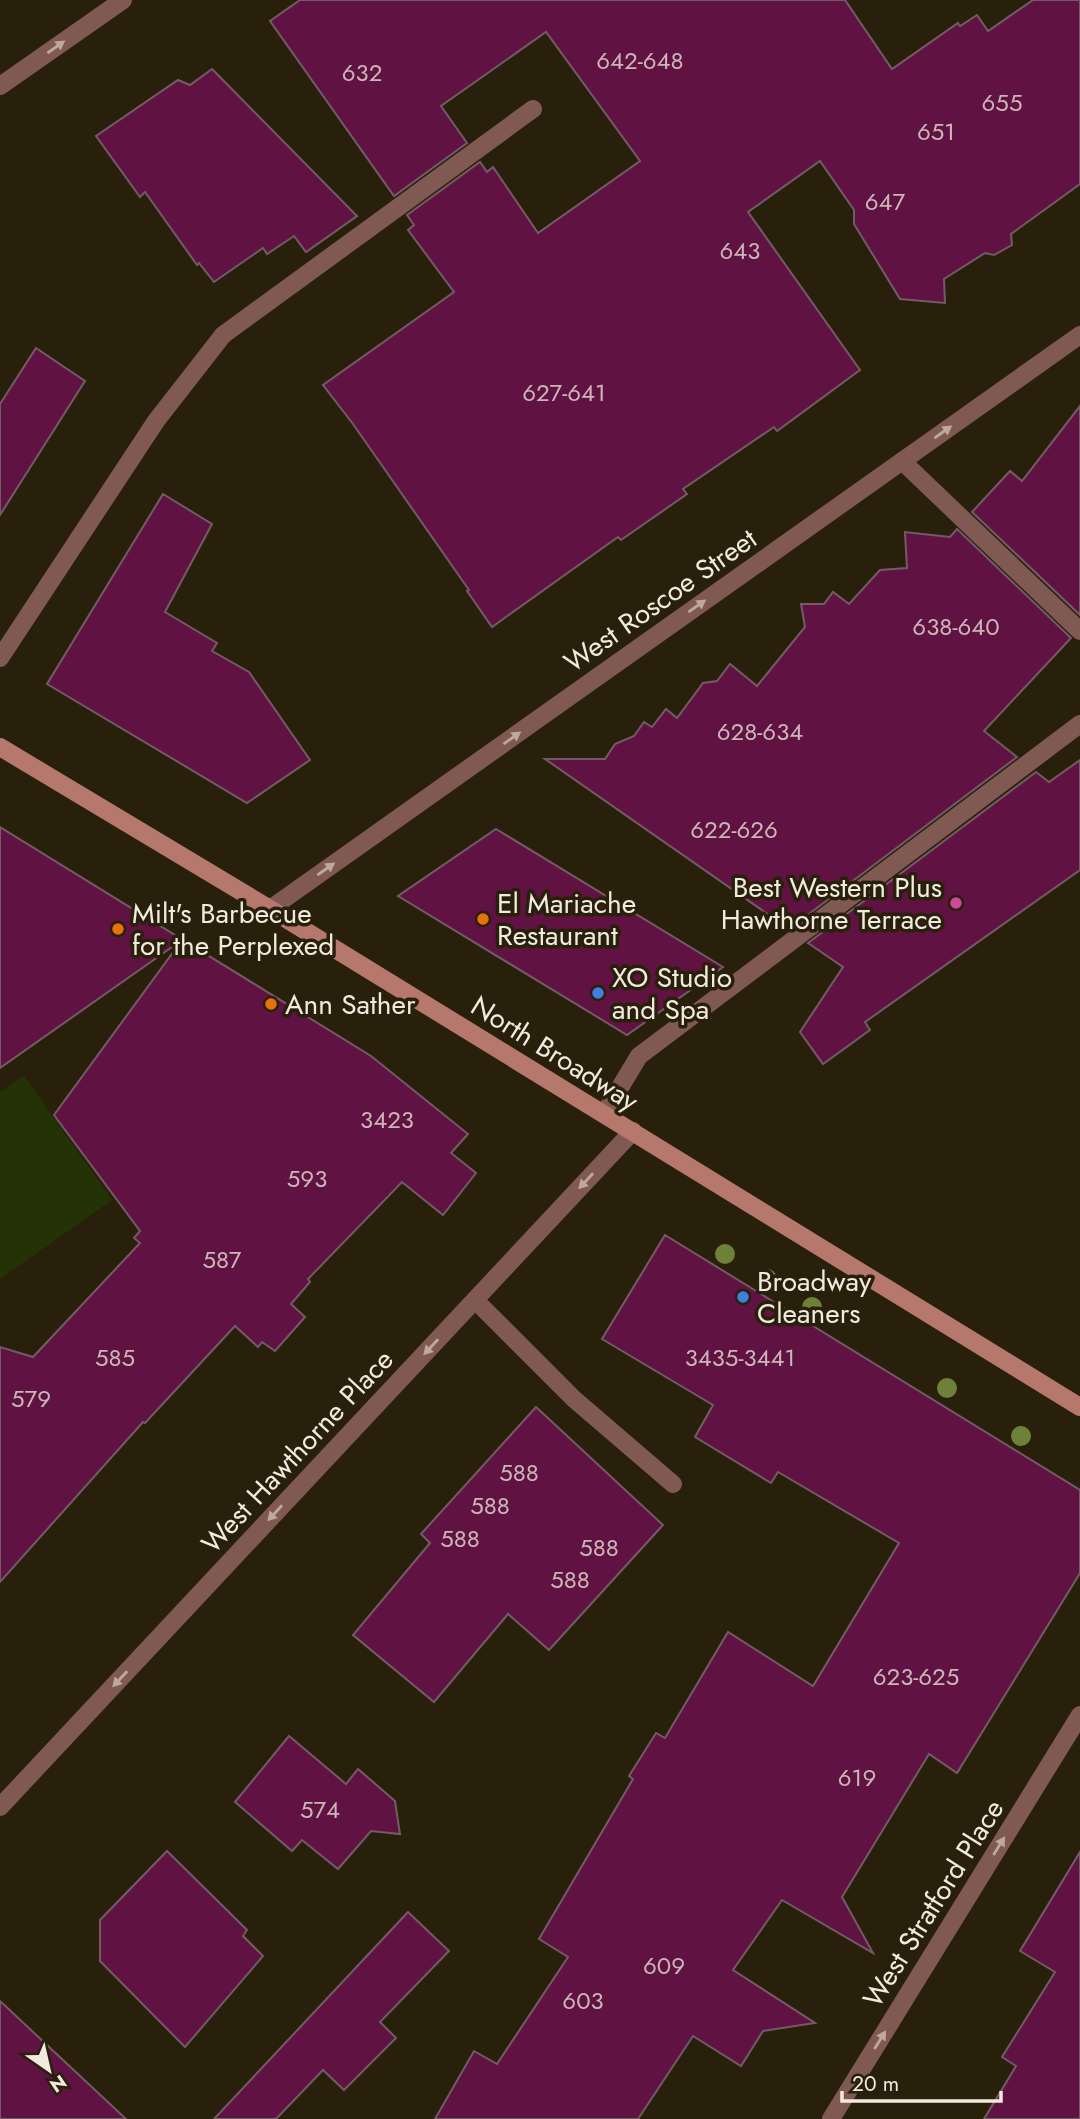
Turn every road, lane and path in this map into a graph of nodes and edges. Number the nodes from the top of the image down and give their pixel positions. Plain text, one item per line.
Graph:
1 (123, 0) edge
2 (0, 86) edge
3 (533, 110) dead end
4 (1080, 335) edge
5 (902, 461) junction
6 (1080, 631) edge
7 (0, 658) edge
8 (1080, 724) edge
9 (0, 747) edge
10 (270, 909) junction
11 (604, 1114) junction
12 (633, 1131) junction
13 (475, 1300) junction
14 (1080, 1407) edge
15 (673, 1484) dead end
16 (1080, 1715) edge
17 (0, 1807) edge
18 (831, 2119) edge

2 -> 1 street
3 - 7 street
5 -> 4 street, West Roscoe Street
5 - 6 street
10 -> 5 street, West Roscoe Street
8 - 11 street
9 - 10 main road, North Broadway
10 - 11 main road, North Broadway
11 - 12 main road, North Broadway
12 -> 13 street, West Hawthorne Place
12 - 14 main road, North Broadway
13 - 15 street
13 -> 17 street, West Hawthorne Place
18 -> 16 street, West Stratford Place

